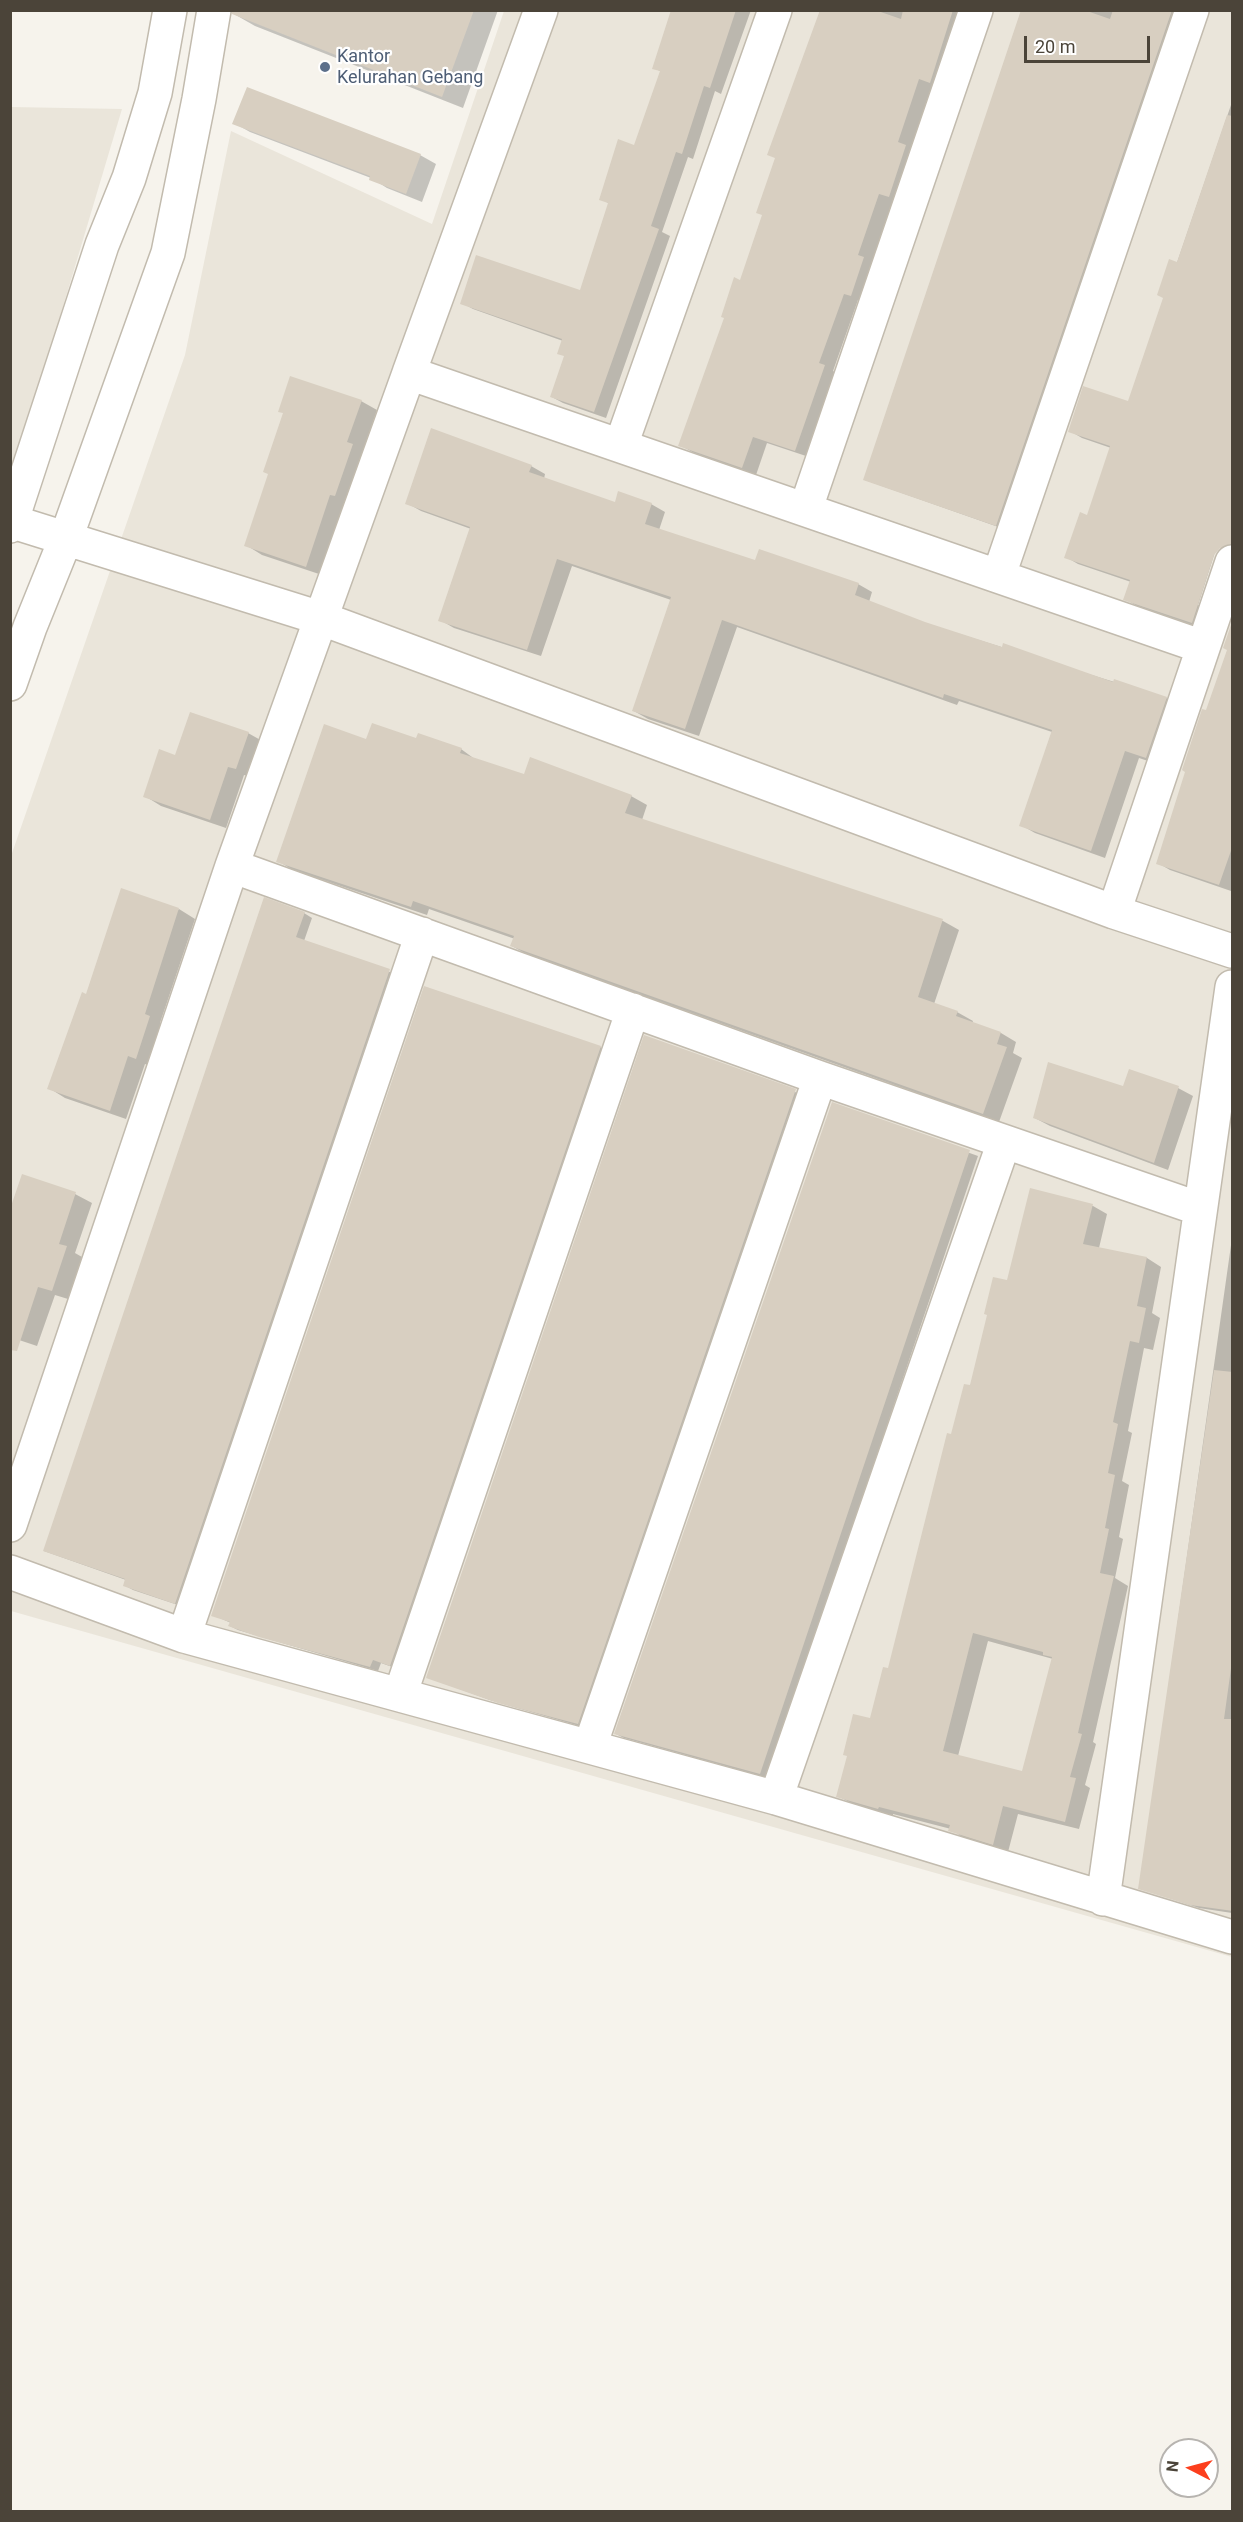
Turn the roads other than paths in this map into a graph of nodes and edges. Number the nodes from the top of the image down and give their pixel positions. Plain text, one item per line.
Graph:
1 (170, 10) edge
2 (214, 10) edge
3 (541, 10) edge
4 (775, 10) edge
5 (976, 10) edge
6 (1192, 10) edge
7 (409, 373) junction
8 (621, 445) junction
9 (806, 508) junction
10 (11, 523) edge
11 (66, 538) junction
12 (1233, 562) edge
13 (999, 575) junction
14 (321, 618) junction
15 (20, 624) edge
16 (1203, 647) junction
17 (10, 684) edge
18 (232, 866) junction
19 (1114, 912) junction
20 (422, 933) junction
21 (1233, 951) edge
22 (1233, 987) edge
23 (633, 1010) junction
24 (820, 1078) junction
25 (1004, 1142) junction
26 (1200, 1209) junction
27 (10, 1525) edge
28 (10, 1572) edge
29 (184, 1636) junction
30 (400, 1695) junction
31 (590, 1746) junction
32 (776, 1798) junction
33 (1103, 1899) junction
34 (1233, 1937) edge

1 - 10 street
2 - 11 street
3 - 7 street
4 - 8 street
5 - 9 street
6 - 13 street
7 - 8 street
7 - 14 street
8 - 9 street
9 - 13 street
10 - 11 street
11 - 14 street
11 - 15 street
12 - 16 street
13 - 16 street
14 - 18 street
14 - 19 street
15 - 17 street
16 - 19 street
18 - 20 street
18 - 27 street
19 - 21 street
20 - 23 street
20 - 29 street
22 - 26 street
23 - 24 street
23 - 30 street
24 - 25 street
24 - 31 street
25 - 26 street
25 - 32 street
26 - 33 street
28 - 29 street
29 - 30 street
30 - 31 street
31 - 32 street
32 - 33 street
33 - 34 street

